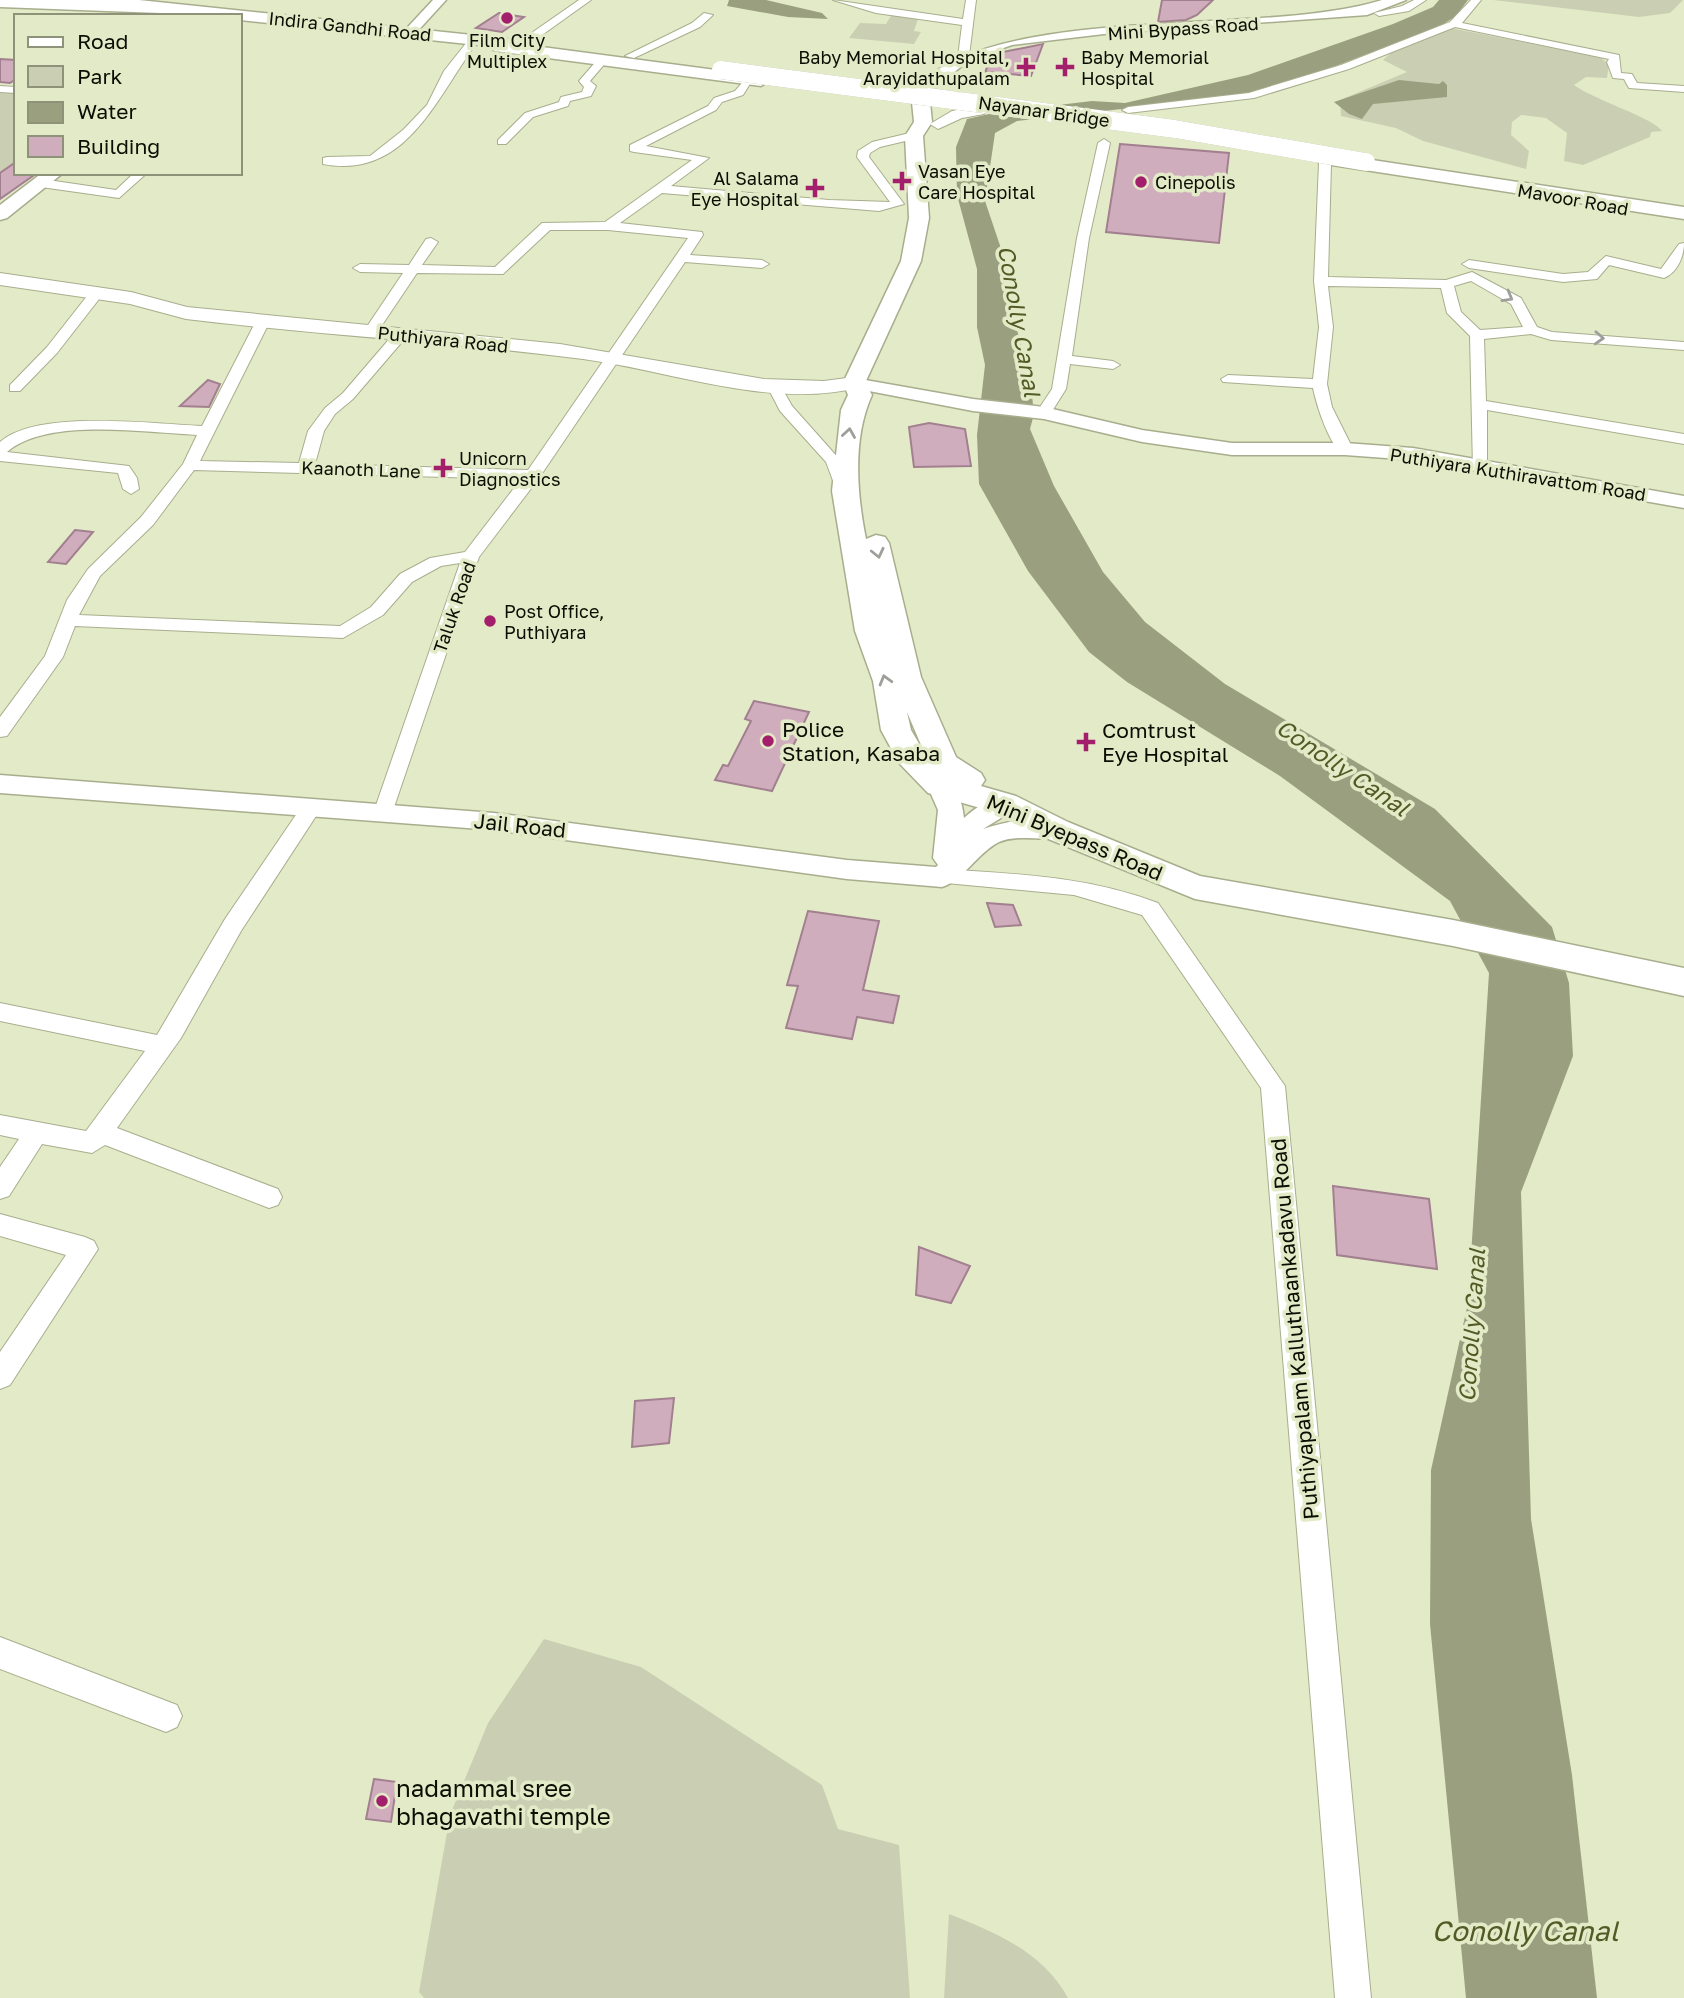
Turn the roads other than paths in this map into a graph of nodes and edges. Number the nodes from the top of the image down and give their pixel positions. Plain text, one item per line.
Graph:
1 (440, 0) edge
2 (586, 0) edge
3 (838, 0) edge
4 (884, 0) edge
5 (971, 0) edge
6 (1398, 0) edge
7 (1411, 0) edge
8 (1421, 0) edge
9 (1476, 0) edge
10 (0, 3) edge
11 (867, 7) junction
12 (157, 10) edge
13 (1378, 13) junction
14 (187, 14) edge
15 (201, 14) edge
16 (708, 15) dead end
17 (1337, 15) junction
18 (242, 18) edge
19 (242, 20) edge
20 (969, 23) junction
21 (1454, 24) junction
22 (410, 33) junction
23 (524, 43) junction
24 (471, 44) junction
25 (496, 44) junction
26 (630, 56) junction
27 (966, 59) junction
28 (603, 60) junction
29 (721, 70) joint
30 (748, 79) junction
31 (1683, 90) edge
32 (933, 99) junction
33 (1046, 112) junction
34 (1122, 112) junction
35 (1141, 124) junction
36 (914, 136) junction
37 (502, 142) dead end
38 (1104, 143) dead end
39 (1325, 159) dead end
40 (327, 161) dead end
41 (1366, 162) joint
42 (139, 175) edge
43 (46, 177) edge
44 (1496, 184) junction
45 (660, 189) junction
46 (0, 206) edge
47 (0, 214) edge
48 (1684, 216) edge
49 (608, 226) junction
50 (431, 242) dead end
51 (1684, 247) edge
52 (681, 258) junction
53 (762, 264) dead end
54 (360, 268) dead end
55 (414, 268) junction
56 (1471, 270) junction
57 (0, 281) edge
58 (1321, 281) junction
59 (1447, 284) junction
60 (96, 294) junction
61 (262, 323) junction
62 (1532, 330) junction
63 (371, 331) junction
64 (402, 334) junction
65 (1477, 335) junction
66 (1684, 346) edge
67 (614, 357) junction
68 (1063, 359) junction
69 (1113, 365) dead end
70 (1228, 379) dead end
71 (1320, 384) junction
72 (864, 385) junction
73 (774, 386) junction
74 (15, 388) dead end
75 (1479, 404) junction
76 (1044, 413) junction
77 (206, 431) junction
78 (1684, 439) edge
79 (1345, 449) junction
80 (0, 450) edge
81 (0, 456) edge
82 (190, 465) junction
83 (1479, 466) junction
84 (306, 467) junction
85 (533, 475) junction
86 (131, 489) dead end
87 (844, 491) junction
88 (1684, 502) edge
89 (471, 556) junction
90 (68, 620) junction
91 (0, 731) edge
92 (0, 784) edge
93 (939, 785) junction
94 (1005, 804) junction
95 (311, 807) junction
96 (384, 811) junction
97 (1057, 830) junction
98 (942, 877) junction
99 (1684, 982) edge
100 (0, 1012) edge
101 (160, 1045) junction
102 (0, 1125) edge
103 (100, 1132) junction
104 (36, 1133) junction
105 (0, 1188) edge
106 (269, 1198) dead end
107 (0, 1225) edge
108 (0, 1376) edge
109 (0, 1653) edge
110 (166, 1716) dead end
111 (1353, 1998) edge

1 - 22 street
2 - 23 street
3 - 11 street
4 - 11 street
5 - 20 street
6 - 17 main road, Mini Bypass Road
7 - 13 main road, Mini Bypass Road
8 - 13 street
9 - 21 street
10 - 12 main road, Indira Gandhi Road
11 - 20 street
12 - 14 main road, Indira Gandhi Road
12 - 15 main road, Indira Gandhi Road
13 - 17 main road, Mini Bypass Road
16 - 26 street
17 - 27 main road, Mini Bypass Road
18 - 22 main road, Indira Gandhi Road
19 - 24 main road, Indira Gandhi Road
20 - 27 street
21 - 31 street
21 - 34 street
22 - 25 main road, Indira Gandhi Road
23 - 25 main road
23 - 26 main road
24 - 25 main road, Indira Gandhi Road
24 - 40 street
25 - 28 main road
25 - 29 main road, Indira Gandhi Road
26 - 32 main road
27 - 32 main road
27 - 32 main road, Mini Bypass Road
28 - 30 main road
28 - 37 street
29 - 41 main road, Nayanar Bridge, bridge
30 - 32 main road
30 - 45 street
32 - 33 main road
32 - 33 main road
32 - 36 main road, Mini Byepass Road
32 - 72 main road
33 - 34 main road
33 - 35 main road
34 - 35 main road
35 - 44 main road
36 - 45 street
36 - 72 main road, Mini Byepass Road
38 - 68 street
39 - 58 street
41 - 44 main road, Mavoor Road
42 - 43 street
43 - 46 main road
43 - 47 main road
44 - 48 main road, Mavoor Road
45 - 49 street
49 - 52 street, Taluk Road
49 - 55 street
50 - 55 street
51 - 56 street
52 - 53 street
52 - 67 street, Taluk Road
54 - 55 street
55 - 63 street
56 - 59 street
56 -> 62 street
57 - 60 main road, Puthiyara Road
58 - 59 street
58 - 71 street
59 - 65 street
60 - 61 main road, Puthiyara Road
60 - 74 street
61 - 63 main road, Puthiyara Road
61 - 77 street
62 - 65 street
62 -> 66 street
63 - 64 main road, Puthiyara Road
64 - 67 main road, Puthiyara Road
64 - 84 street
65 - 75 street
67 - 73 main road, Puthiyara Road
67 - 85 street, Taluk Road
68 - 69 street
68 - 76 street
70 - 71 street
71 - 79 street
72 - 73 main road, Puthiyara Road
72 - 76 street, Puthiyara Kuthiravattom Road
87 -> 72 main road, Mini Byepass Road
72 -> 94 main road
73 - 87 street
75 - 78 street
75 - 83 street
76 - 79 street, Puthiyara Kuthiravattom Road
77 - 80 street
77 - 82 street
79 - 83 street, Puthiyara Kuthiravattom Road
81 - 86 street
82 - 84 street, Kaanoth Lane
82 - 90 street
83 - 88 street, Puthiyara Kuthiravattom Road
84 - 85 street, Kaanoth Lane
85 - 89 street, Taluk Road
93 -> 87 main road, Mini Byepass Road
89 - 90 street
89 - 96 street, Taluk Road
90 - 91 street
92 - 95 street, Jail Road
93 - 94 main road, Mini Byepass Road
93 - 98 street
94 - 97 main road, Mini Byepass Road
94 - 98 street
95 - 96 street, Jail Road
95 - 101 street
96 - 98 street, Jail Road
97 - 98 street
97 - 99 main road, Mini Byepass Road
98 - 111 street, Puthiyapalam Kalluthaankadavu Road
100 - 101 street
101 - 103 street
102 - 104 street
103 - 104 street
103 - 106 street
104 - 105 street
107 - 108 street
109 - 110 street

